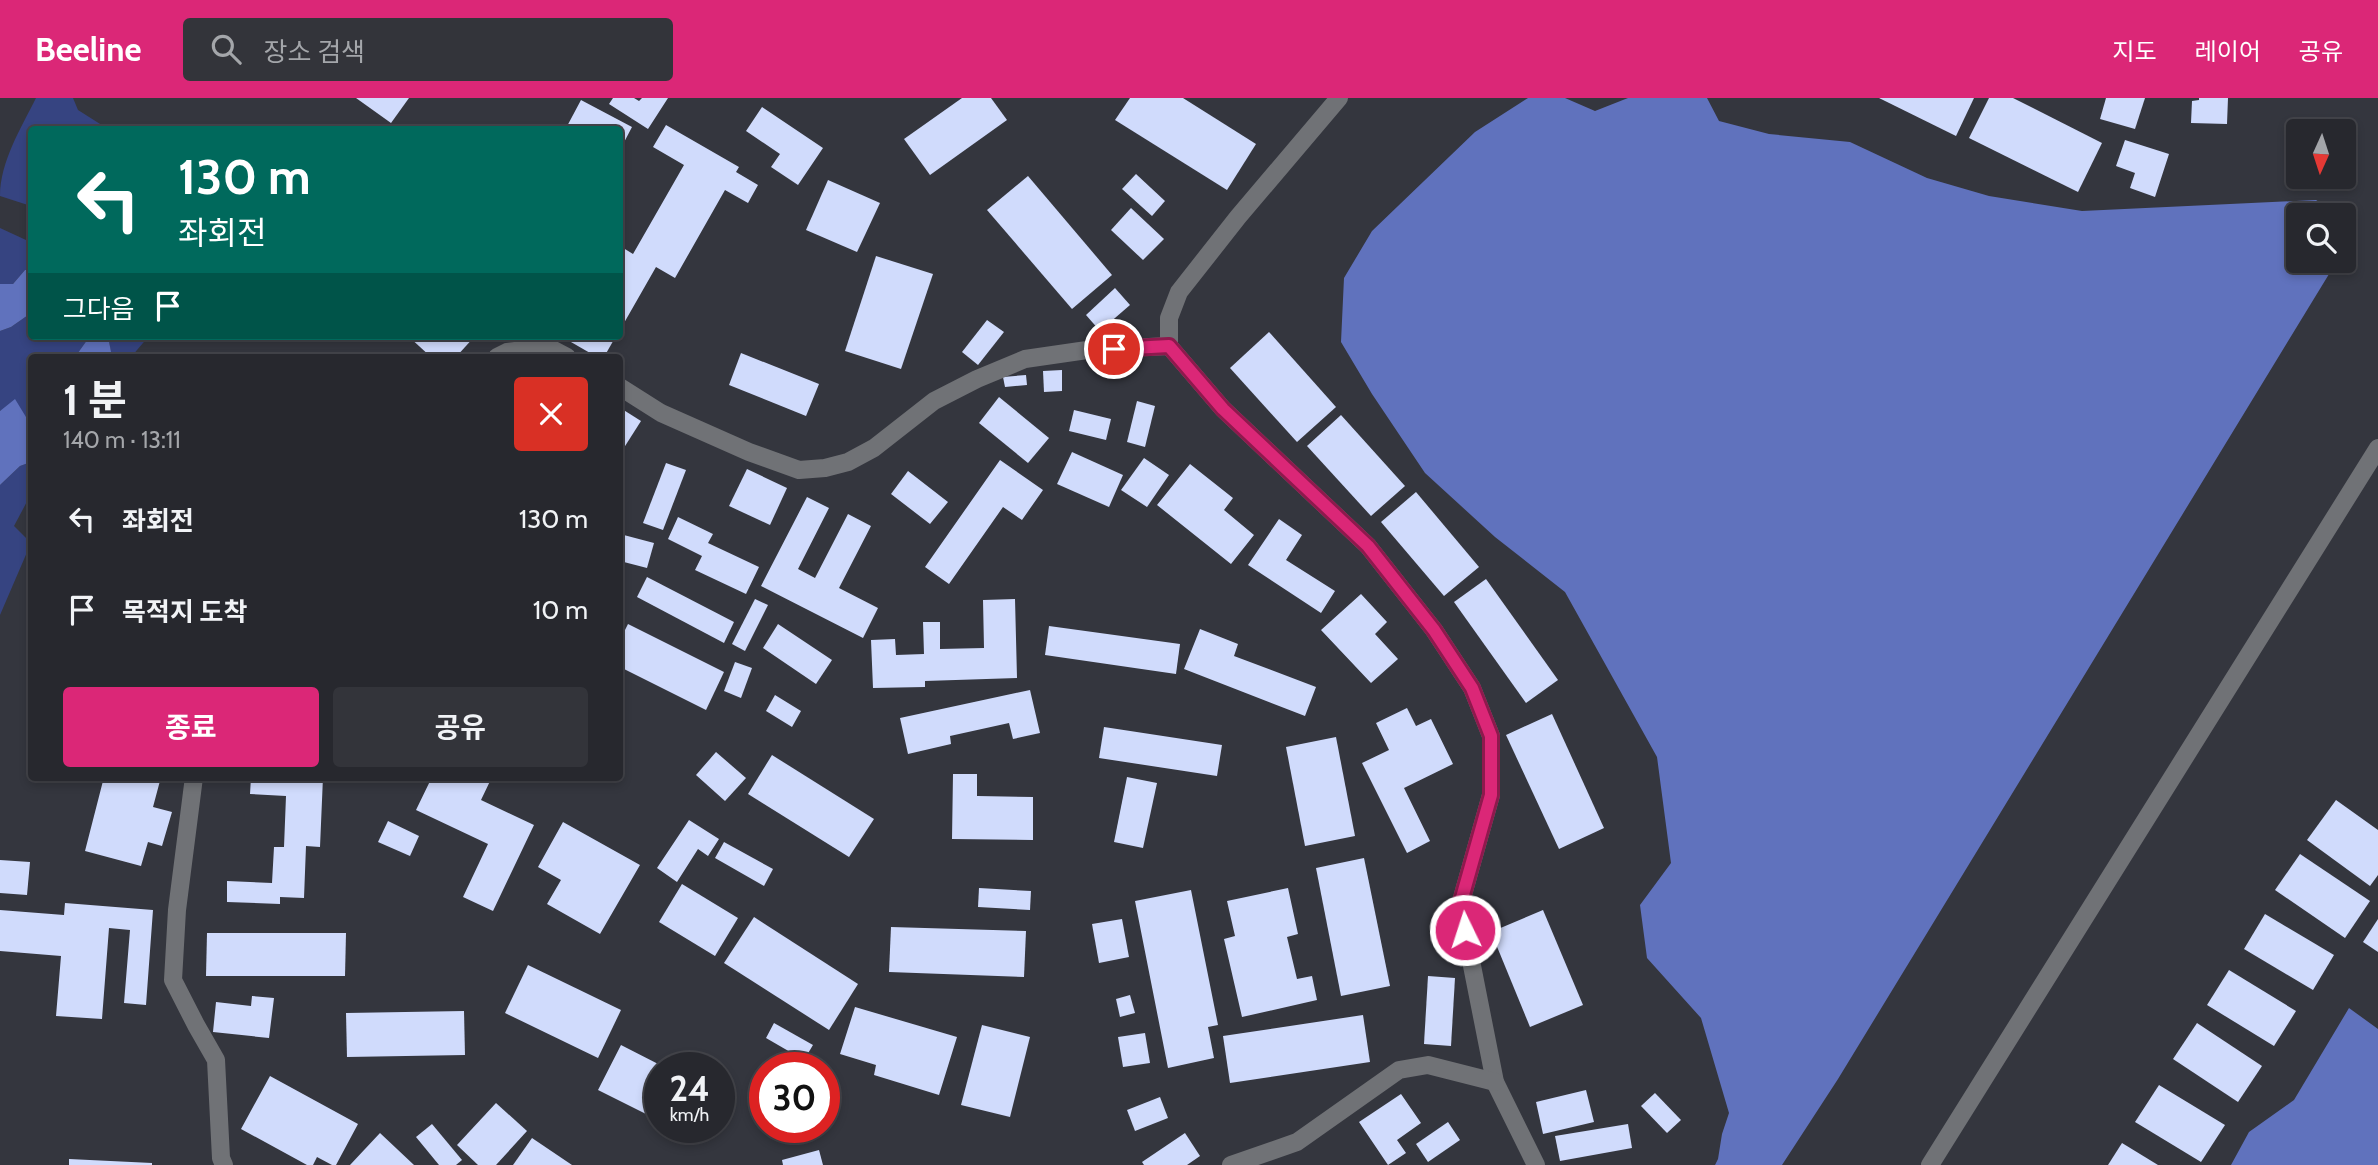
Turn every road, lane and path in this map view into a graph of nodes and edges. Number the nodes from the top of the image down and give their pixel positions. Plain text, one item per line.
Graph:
1 (1339, 98) edge
2 (1169, 346) junction
3 (503, 354) edge
4 (561, 354) edge
5 (623, 389) edge
6 (2378, 448) edge
7 (193, 781) edge
8 (1495, 1082) junction
9 (224, 1165) edge
10 (1231, 1165) edge
11 (1536, 1165) edge
12 (1930, 1165) edge

1 - 2 street
2 - 5 street
2 - 8 street
3 - 4 street
6 - 12 street
7 - 9 street
8 - 10 street
8 - 11 street

